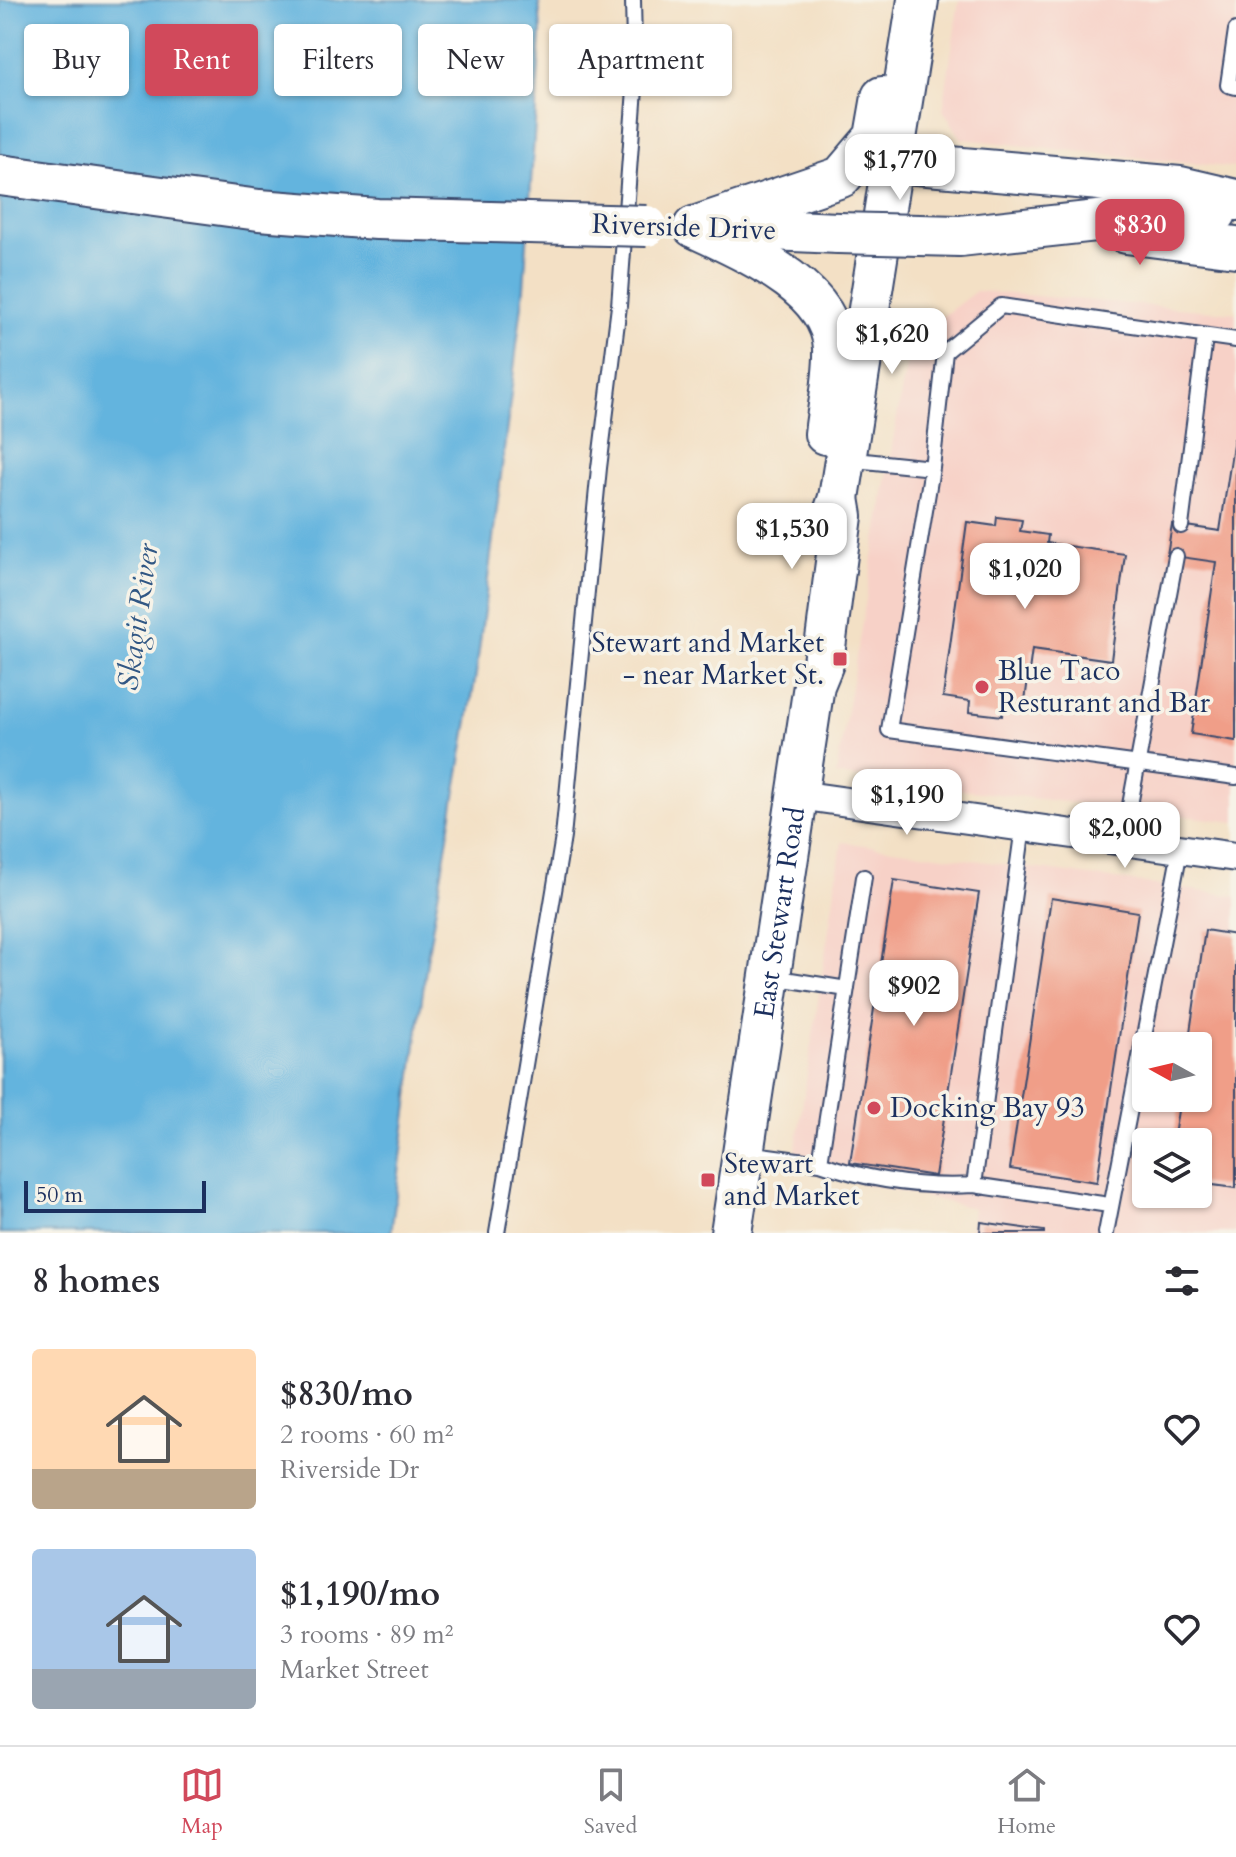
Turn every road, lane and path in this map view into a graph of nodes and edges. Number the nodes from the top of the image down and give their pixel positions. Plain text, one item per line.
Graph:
1 (633, 0) edge
2 (897, 0) edge
3 (918, 0) edge
4 (1236, 30) edge
5 (1236, 87) edge
6 (893, 162) junction
7 (0, 175) edge
8 (1236, 200) edge
9 (1236, 214) edge
10 (1051, 224) junction
11 (694, 227) junction
12 (1236, 247) edge
13 (1205, 337) junction
14 (1236, 340) edge
15 (846, 459) junction
16 (932, 468) junction
17 (1181, 526) dead end
18 (1176, 556) dead end
19 (813, 675) junction
20 (1137, 762) junction
21 (1236, 777) edge
22 (798, 795) junction
23 (1023, 827) junction
24 (1123, 843) junction
25 (1180, 850) junction
26 (1236, 857) edge
27 (864, 877) dead end
28 (770, 977) junction
29 (847, 989) junction
30 (743, 1153) junction
31 (820, 1163) junction
32 (974, 1185) junction
33 (1109, 1205) junction
34 (497, 1233) edge
35 (731, 1233) edge
36 (1106, 1233) edge

1 - 34 lane
2 - 11 main road
3 - 6 main road, East Stewart Road
4 - 5 lane
6 - 8 main road
6 - 15 main road, East Stewart Road
7 - 11 main road, Riverside Drive, bridge
9 - 10 main road, Riverside Drive
10 - 11 main road, Riverside Drive, bridge
10 - 12 main road
11 - 19 main road
13 - 14 lane
13 - 16 lane
13 - 17 lane
15 - 16 lane
15 - 19 main road, East Stewart Road
16 - 20 lane
18 - 20 lane
19 - 22 main road, East Stewart Road
20 - 21 lane
20 - 24 lane
22 - 23 street
22 - 28 main road, East Stewart Road
23 - 24 street
23 - 32 lane
24 - 25 street
25 - 26 street
25 - 33 lane
27 - 29 lane
28 - 29 lane
28 - 30 main road, East Stewart Road
29 - 31 lane
30 - 31 lane
30 - 35 main road, East Stewart Road
31 - 32 lane
32 - 33 lane
33 - 36 lane

